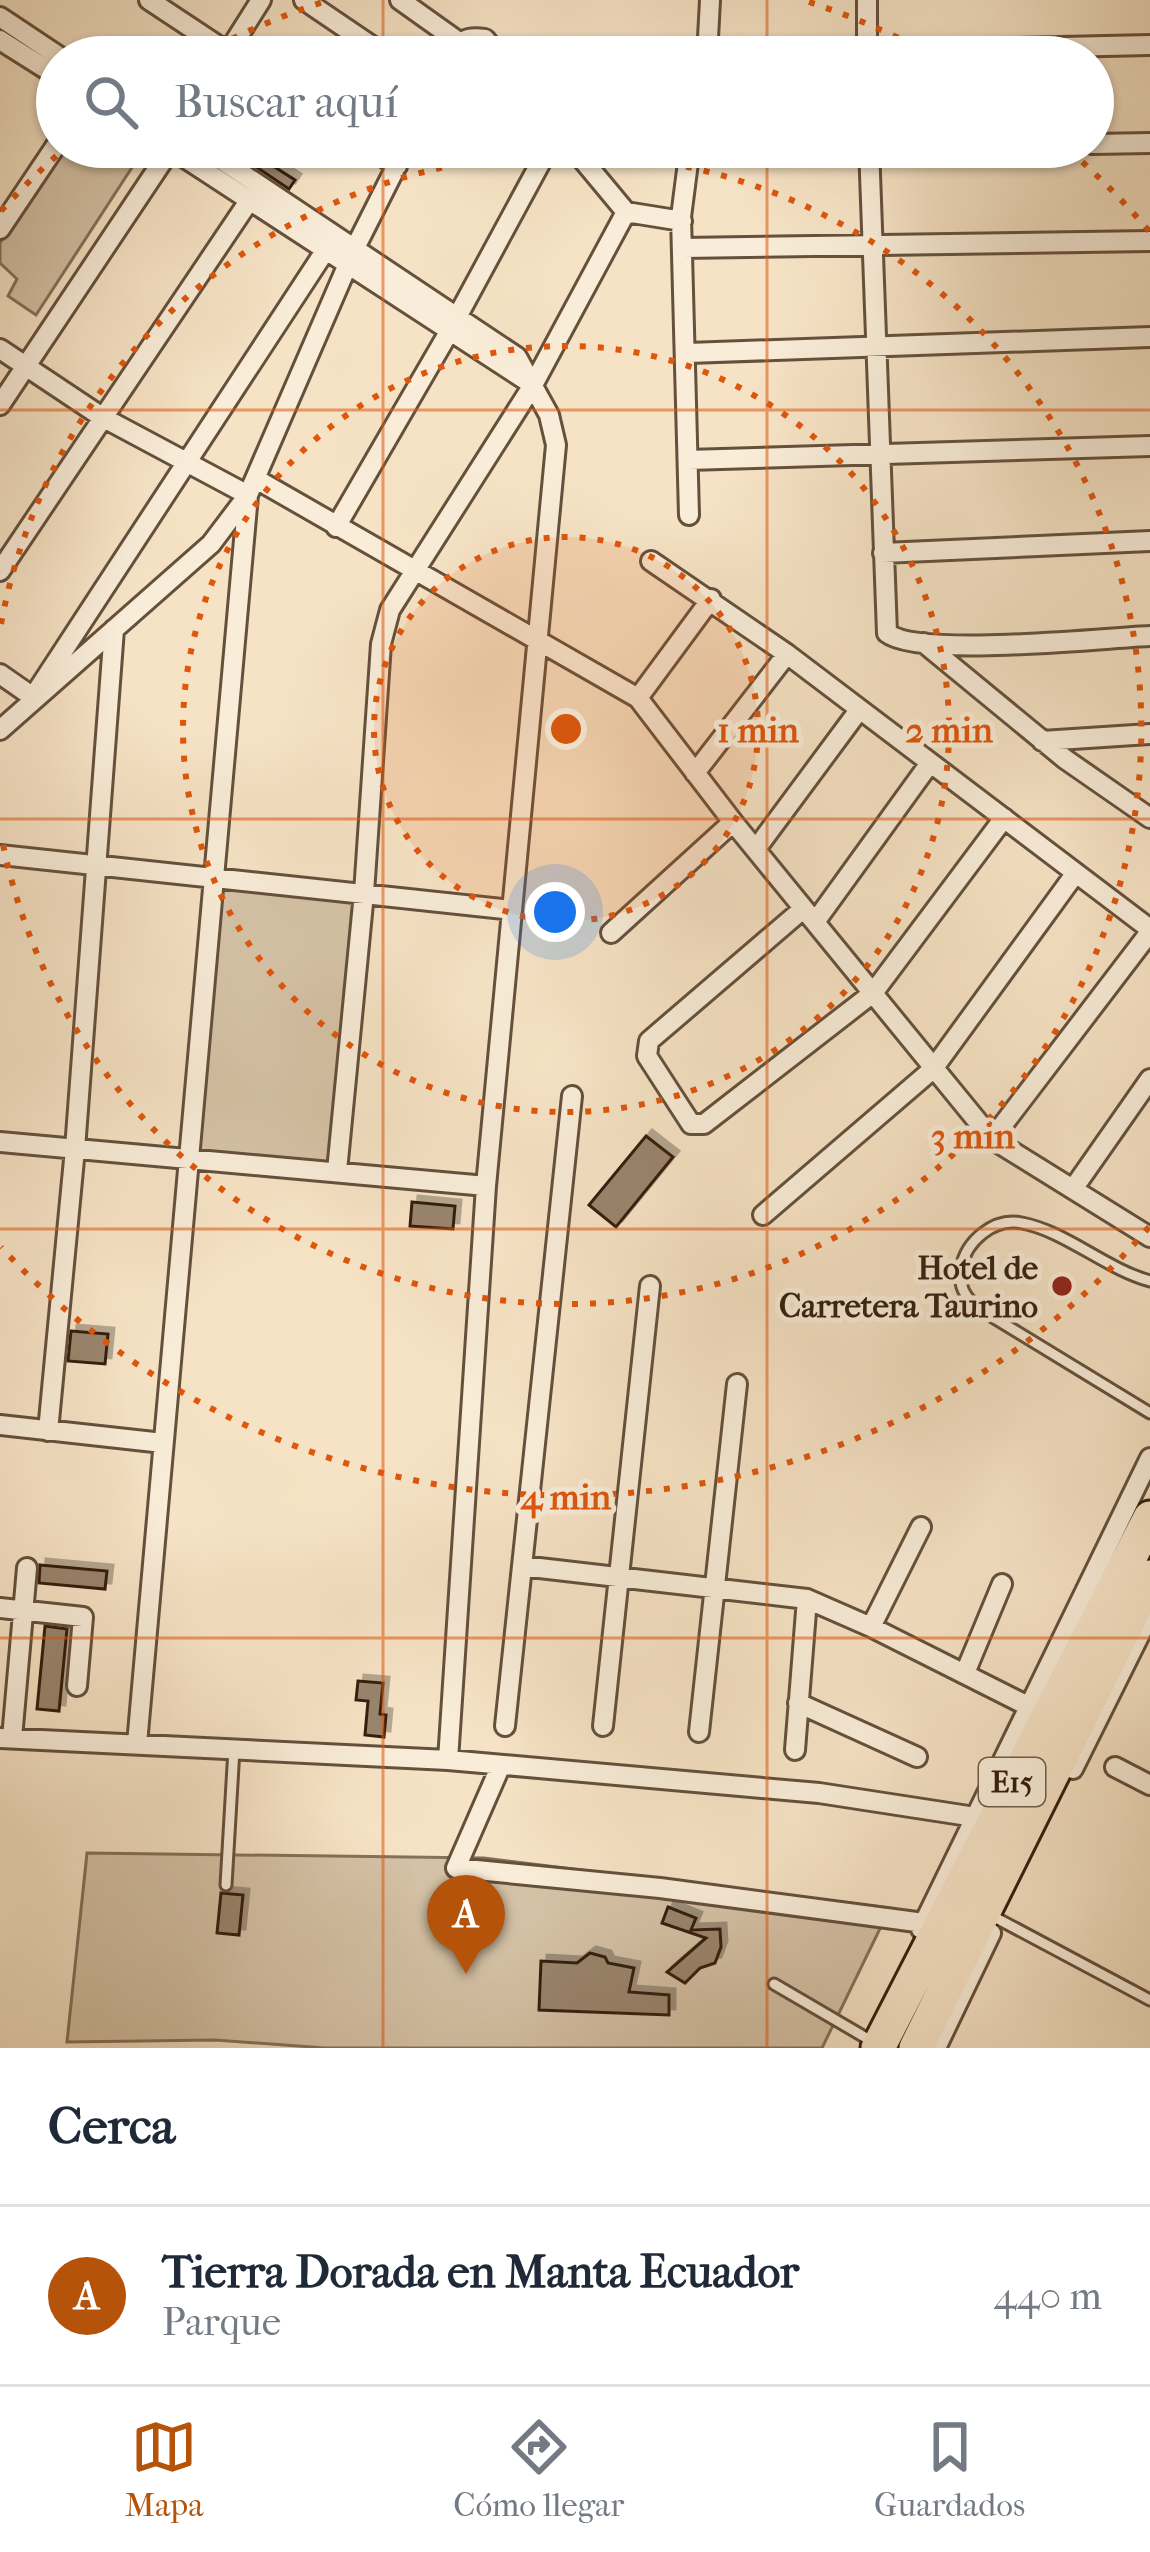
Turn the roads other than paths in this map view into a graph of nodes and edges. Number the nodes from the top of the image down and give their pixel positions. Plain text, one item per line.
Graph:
1 (148, 0) edge
2 (261, 0) edge
3 (304, 0) edge
4 (400, 0) edge
5 (710, 0) edge
6 (867, 0) edge
7 (0, 17) edge
8 (201, 36) edge
9 (240, 36) edge
10 (357, 36) edge
11 (440, 36) edge
12 (709, 36) edge
13 (867, 36) edge
14 (36, 41) edge
15 (6, 44) edge
16 (1150, 45) edge
17 (1114, 46) edge
18 (36, 63) edge
19 (0, 68) edge
20 (1150, 143) edge
21 (1114, 144) edge
22 (41, 168) edge
23 (157, 168) edge
24 (199, 168) edge
25 (231, 168) edge
26 (396, 168) edge
27 (538, 168) edge
28 (589, 168) edge
29 (688, 168) edge
30 (870, 168) edge
31 (249, 202) junction
32 (626, 212) junction
33 (682, 220) junction
34 (0, 229) edge
35 (1150, 241) edge
36 (873, 245) junction
37 (683, 248) junction
38 (325, 251) junction
39 (351, 256) junction
40 (453, 324) junction
41 (1150, 337) edge
42 (879, 348) junction
43 (0, 349) edge
44 (688, 353) junction
45 (27, 367) junction
46 (533, 385) junction
47 (0, 405) edge
48 (102, 417) junction
49 (1150, 446) edge
50 (881, 453) junction
51 (688, 460) junction
52 (186, 465) junction
53 (252, 487) junction
54 (689, 515) dead end
55 (336, 527) junction
56 (1150, 541) edge
57 (883, 554) junction
58 (651, 561) dead end
59 (0, 571) edge
60 (414, 572) junction
61 (711, 599) junction
62 (114, 629) junction
63 (1150, 636) edge
64 (537, 641) junction
65 (924, 643) junction
66 (787, 654) junction
67 (0, 674) edge
68 (33, 697) junction
69 (638, 698) junction
70 (859, 710) junction
71 (0, 730) edge
72 (1150, 734) edge
73 (1042, 740) junction
74 (930, 763) junction
75 (695, 773) junction
76 (1004, 818) junction
77 (1150, 818) edge
78 (733, 822) junction
79 (757, 849) junction
80 (0, 855) edge
81 (97, 864) junction
82 (1075, 874) junction
83 (215, 877) junction
84 (364, 893) junction
85 (512, 910) junction
86 (809, 915) junction
87 (1150, 931) edge
88 (610, 934) dead end
89 (873, 993) junction
90 (933, 1069) junction
91 (1150, 1079) edge
92 (572, 1096) dead end
93 (992, 1138) junction
94 (0, 1142) edge
95 (75, 1150) junction
96 (189, 1161) junction
97 (337, 1171) junction
98 (486, 1186) junction
99 (1073, 1189) junction
100 (763, 1215) dead end
101 (1150, 1237) edge
102 (1150, 1281) edge
103 (650, 1286) dead end
104 (737, 1384) dead end
105 (1150, 1413) edge
106 (0, 1425) edge
107 (49, 1431) junction
108 (164, 1443) junction
109 (1150, 1458) edge
110 (1150, 1518) edge
111 (920, 1527) dead end
112 (522, 1566) junction
113 (27, 1568) dead end
114 (619, 1577) junction
115 (1150, 1577) edge
116 (1002, 1584) dead end
117 (712, 1586) junction
118 (807, 1599) junction
119 (0, 1608) edge
120 (25, 1610) junction
121 (871, 1627) junction
122 (1128, 1630) edge
123 (964, 1673) junction
124 (77, 1686) dead end
125 (798, 1703) junction
126 (1030, 1707) junction
127 (505, 1726) dead end
128 (602, 1726) dead end
129 (699, 1732) dead end
130 (6, 1738) edge
131 (136, 1744) junction
132 (234, 1749) junction
133 (795, 1750) dead end
134 (917, 1757) dead end
135 (448, 1760) junction
136 (501, 1765) junction
137 (1115, 1767) dead end
138 (1150, 1784) edge
139 (976, 1817) junction
140 (226, 1885) dead end
141 (998, 1918) junction
142 (924, 1922) junction
143 (774, 1984) dead end
144 (1150, 2000) edge
145 (870, 2045) edge
146 (916, 2048) edge
147 (936, 2048) edge

1 - 8 street
2 - 9 street
3 - 10 street
4 - 11 street
5 - 12 street
6 - 13 street
7 - 14 street
15 - 18 street
15 - 19 street
16 - 17 street
20 - 21 street
22 - 34 street
23 - 45 street
24 - 31 street
25 - 39 street
26 - 39 street
27 - 40 street
28 - 32 street
29 - 33 street
30 - 36 street
31 - 38 street
31 - 48 street
32 - 33 street
32 - 46 street
33 - 37 street
35 - 36 street
36 - 37 street
36 - 42 street
37 - 44 street
38 - 39 street
38 - 52 street
39 - 40 street
39 - 53 street
40 - 46 street
40 - 55 street
41 - 42 street
42 - 44 street
42 - 50 street
43 - 45 street
44 - 51 street
45 - 47 street
45 - 48 street
46 - 60 street
46 - 64 street
48 - 52 street
48 - 59 street
49 - 50 street
50 - 51 street
50 - 57 street
51 - 54 street
52 - 53 street
52 - 68 street
53 - 55 street
53 - 62 street
53 - 83 street
55 - 60 street
56 - 57 street
57 - 65 street
58 - 61 street
60 - 64 street
60 - 84 street
61 - 66 street
61 - 69 street
62 - 68 street
62 - 81 street
63 - 65 street
64 - 69 street
64 - 85 street
65 - 73 street
66 - 70 street
66 - 75 street
67 - 68 street
68 - 71 street
69 - 75 street
70 - 74 street
70 - 79 street
72 - 73 street
73 - 77 street
74 - 76 street
74 - 86 street
75 - 78 street
76 - 82 street
76 - 89 street
78 - 79 street
78 - 88 street
79 - 86 street
80 - 81 street
81 - 83 street
81 - 95 street
82 - 87 street
82 - 90 street
83 - 84 street
83 - 96 street
84 - 85 street
84 - 97 street
85 - 98 street
86 - 89 street
86 - 89 street
87 - 93 street
89 - 90 street
90 - 93 street
90 - 100 street
91 - 99 street
92 - 112 street
93 - 99 street
94 - 95 street
95 - 96 street
95 - 107 street
96 - 97 street
96 - 108 street
97 - 98 street
98 - 135 street
99 - 101 street
102 - 105 lane
103 - 114 street
104 - 117 street
106 - 107 street
107 - 108 street
108 - 131 street
109 - 122 street
110 - 122 highway, E15
111 - 121 street
112 - 114 street
112 - 127 street
113 - 120 street
114 - 117 street
114 - 128 street
115 - 122 highway, E15
116 - 123 street
117 - 118 street
117 - 129 street
118 - 121 street
118 - 125 street
119 - 120 street
120 - 124 street
120 - 130 street
121 - 123 street
122 - 126 street
122 - 141 street
122 - 145 highway, E15
122 - 146 highway, E15
123 - 126 street
125 - 133 street
125 - 134 street
126 - 139 street
130 - 131 street
131 - 132 street
132 - 135 street
132 - 140 lane
135 - 136 street
136 - 139 street
136 - 142 street
137 - 138 street
139 - 142 street
141 - 144 lane
141 - 147 street
142 - 145 street
143 - 145 lane

